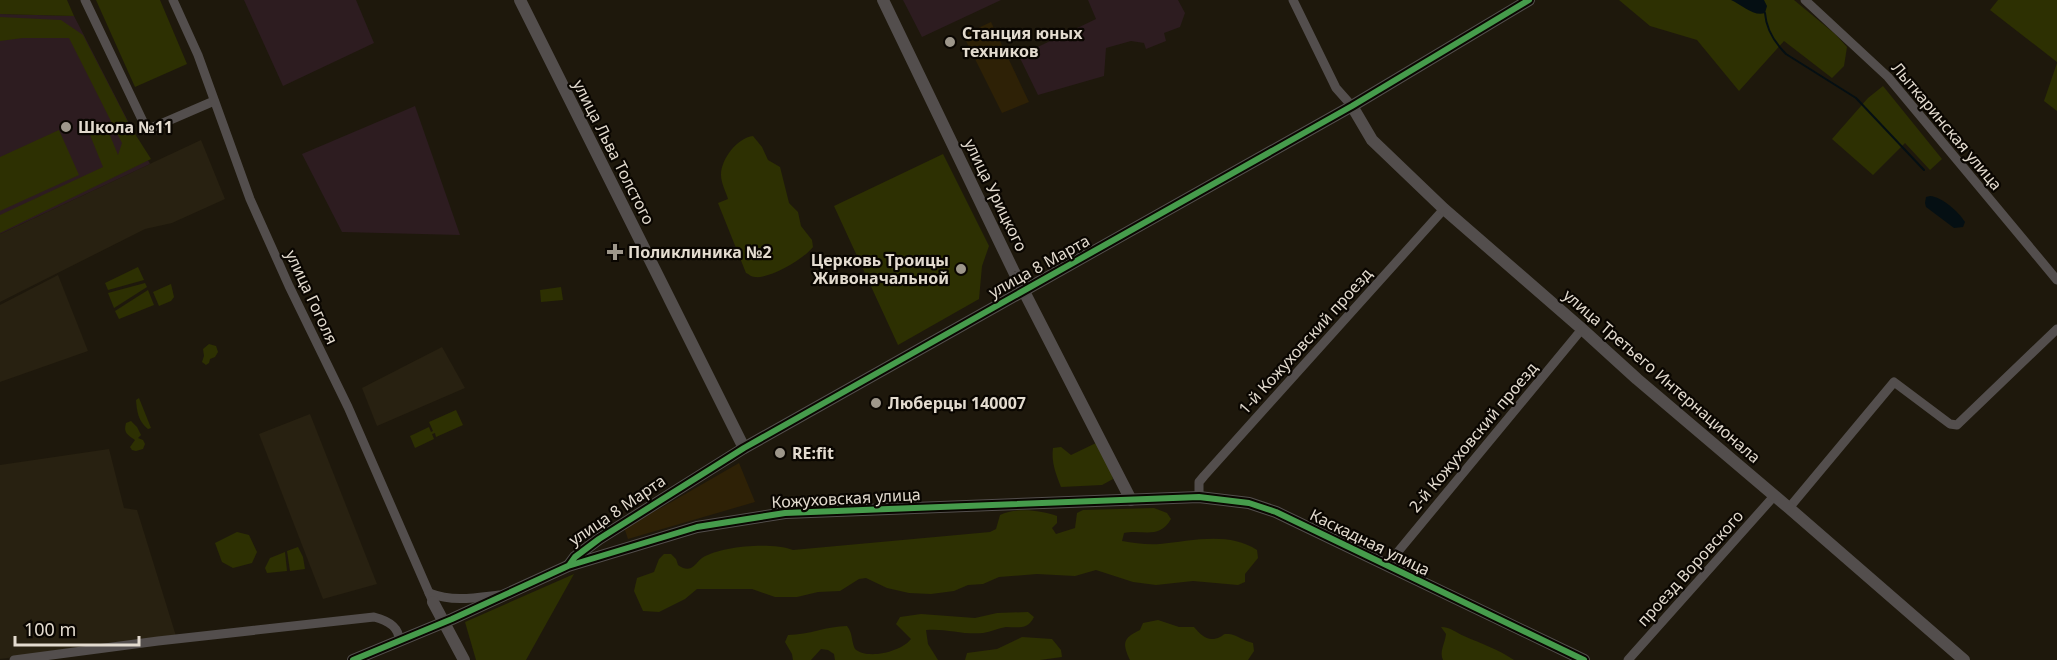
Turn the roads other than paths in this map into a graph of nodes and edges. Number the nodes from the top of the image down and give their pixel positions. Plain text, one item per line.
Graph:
1 (85, 0) edge
2 (173, 0) edge
3 (520, 0) edge
4 (883, 0) edge
5 (1293, 0) edge
6 (1529, 0) edge
7 (1805, 0) edge
8 (214, 101) junction
9 (1352, 106) junction
10 (1444, 209) junction
11 (2057, 280) edge
12 (1025, 290) junction
13 (1582, 329) junction
14 (2057, 329) edge
15 (744, 448) junction
16 (1775, 495) junction
17 (1199, 497) junction
18 (1131, 500) junction
19 (1789, 508) junction
20 (620, 526) junction
21 (631, 547) junction
22 (1388, 565) junction
23 (568, 566) junction
24 (507, 594) junction
25 (431, 597) junction
26 (443, 622) junction
27 (399, 640) junction
28 (14, 660) edge
29 (353, 660) edge
30 (464, 660) edge
31 (1584, 660) edge
32 (1628, 660) edge
33 (1964, 660) edge

1 - 8 street
2 - 8 street, улица Гоголя
3 - 15 street, улица Льва Толстого
4 - 12 street, улица Урицкого
5 - 9 street
6 - 9 street, улица 8 Марта
7 - 11 street, Лыткаринская улица
8 - 25 street, улица Гоголя
9 - 10 street, улица Третьего Интернационала
9 - 12 street, улица 8 Марта
10 - 13 street, улица Третьего Интернационала
10 - 17 street, 1-й Кожуховский проезд
12 - 15 street, улица 8 Марта
12 - 18 street, улица Урицкого
13 - 16 street, улица Третьего Интернационала
13 - 22 street, 2-й Кожуховский проезд
14 - 19 street
15 - 20 street, улица 8 Марта
16 - 19 street, улица Третьего Интернационала
16 - 32 street, проезд Воровского
17 - 18 street, Каскадная улица
17 - 22 street, Каскадная улица
18 - 21 street, Кожуховская улица
19 - 33 street, улица Третьего Интернационала
20 - 21 street
20 - 23 street, улица 8 Марта
21 - 23 street, Кожуховская улица
22 - 31 street, Каскадная улица
23 - 24 street
24 - 25 street
24 - 26 street
25 - 26 street
26 - 27 street
26 - 30 street
27 - 28 street
27 - 29 street

